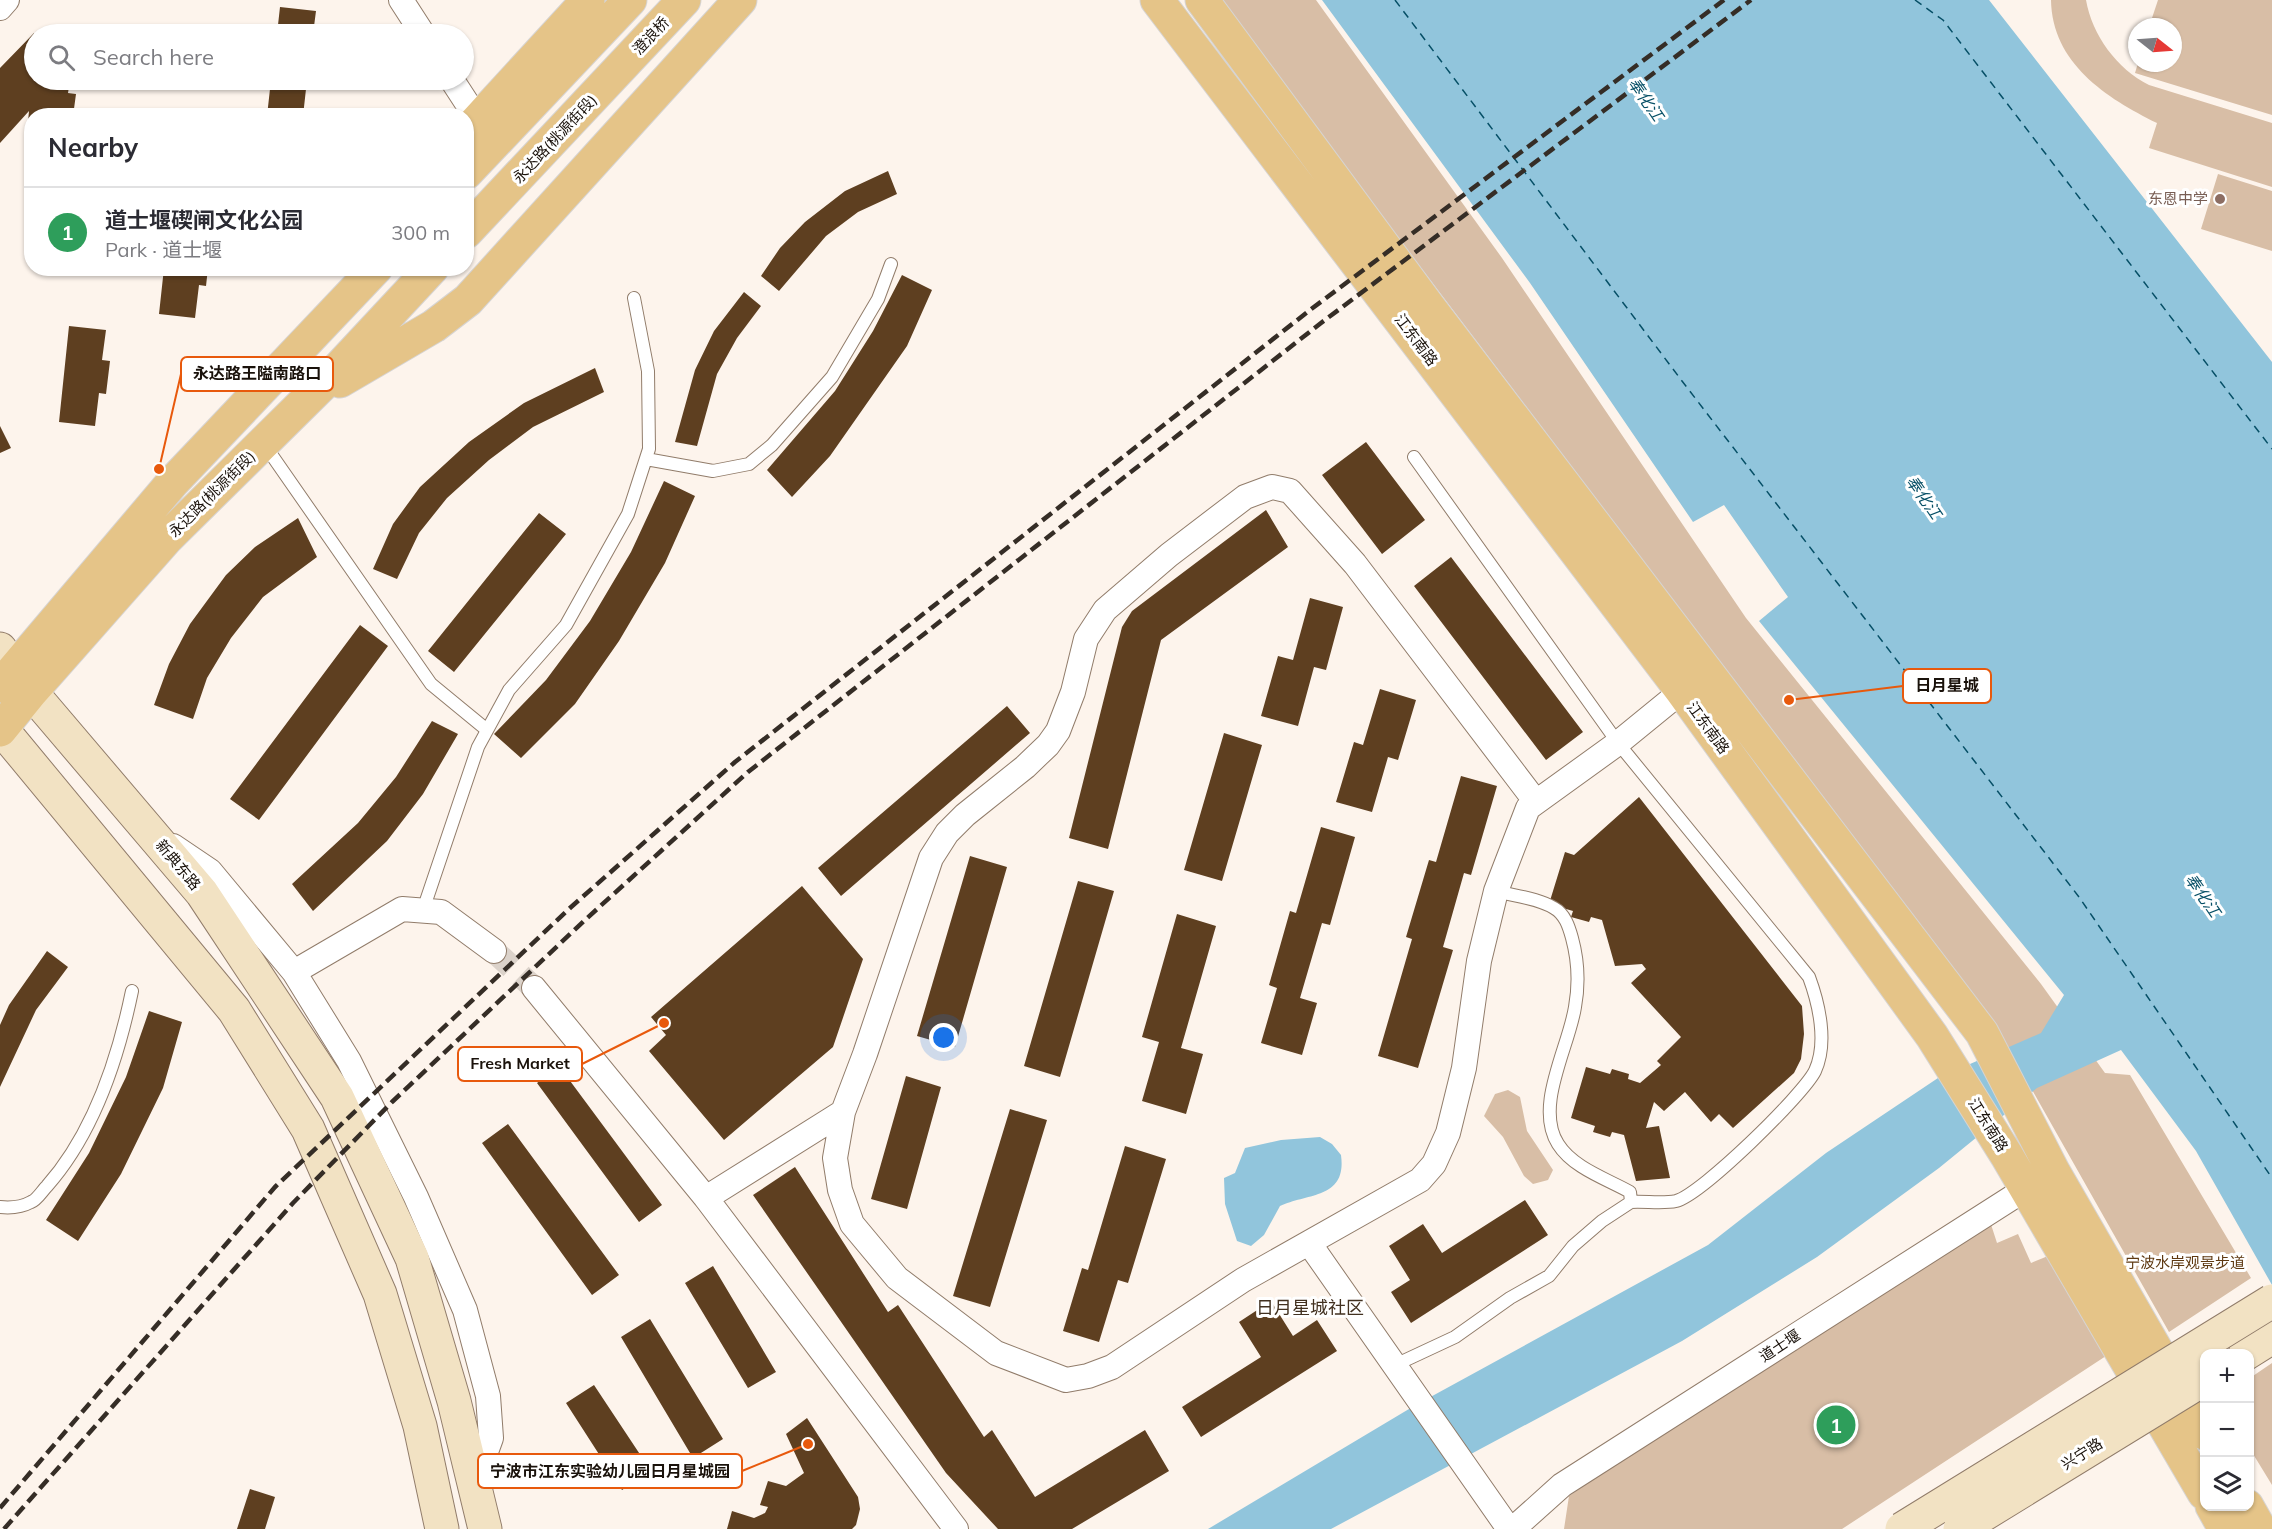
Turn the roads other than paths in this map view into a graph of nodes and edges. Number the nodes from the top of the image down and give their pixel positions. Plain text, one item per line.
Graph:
1 (7, 0) edge
2 (401, 0) edge
3 (588, 0) edge
4 (630, 0) edge
5 (684, 0) edge
6 (740, 0) edge
7 (1157, 0) edge
8 (1202, 0) edge
9 (0, 8) edge
10 (417, 24) edge
11 (618, 71) joint
12 (456, 90) edge
13 (464, 108) edge
14 (474, 124) edge
15 (474, 165) edge
16 (474, 224) edge
17 (891, 264) dead end
18 (339, 276) edge
19 (368, 276) edge
20 (424, 276) edge
21 (634, 298) dead end
22 (303, 404) junction
23 (219, 433) junction
24 (263, 443) junction
25 (1414, 457) dead end
26 (646, 459) junction
27 (1707, 670) junction
28 (11, 674) edge
29 (1682, 691) junction
30 (0, 729) edge
31 (487, 730) junction
32 (1618, 743) junction
33 (1536, 802) junction
34 (146, 827) junction
35 (1496, 891) junction
36 (423, 910) junction
37 (495, 951) tunnel mouth
38 (294, 972) junction
39 (534, 988) tunnel mouth
40 (132, 991) dead end
41 (843, 1112) junction
42 (2053, 1172) junction
43 (2026, 1189) junction
44 (706, 1197) junction
45 (1630, 1202) junction
46 (0, 1207) edge
47 (1309, 1243) junction
48 (2272, 1301) edge
49 (2272, 1337) edge
50 (2252, 1349) edge
51 (1395, 1365) junction
52 (2200, 1381) edge
53 (2200, 1424) edge
54 (474, 1485) junction
55 (2200, 1485) edge
56 (2215, 1511) edge
57 (2250, 1511) edge
58 (442, 1529) edge
59 (485, 1529) edge
60 (956, 1529) edge
61 (1511, 1529) edge
62 (1902, 1529) edge
63 (1960, 1529) edge
64 (2226, 1529) edge
65 (2260, 1529) edge

1 - 9 street
2 - 10 street
3 - 14 main road
4 - 15 main road
5 - 11 main road, 澄浪桥
6 - 22 main road
7 - 29 main road, 江东南路
8 - 27 main road, 江东南路
11 - 16 main road, 永达路(桃源街段)
12 - 13 street
17 - 26 lane
18 - 23 main road
19 - 23 main road, 永达路(桃源街段)
20 - 22 main road, 永达路(桃源街段)
21 - 26 lane
22 - 24 main road, 永达路(桃源街段)
23 - 28 main road, 永达路(桃源街段)
24 - 28 main road, 永达路(桃源街段)
24 - 31 lane
25 - 32 lane
26 - 31 lane
27 - 29 street
27 - 42 main road, 江东南路
28 - 30 main road, 永达路(桃源街段)
28 - 34 main road, 新典东路
29 - 32 street
29 - 43 main road, 江东南路
30 - 58 main road
31 - 36 lane
32 - 33 street
32 - 45 lane
33 - 35 street
33 - 41 street
34 - 38 street
34 - 54 main road, 新典东路
35 - 45 lane
35 - 47 street
36 - 37 street
36 - 38 street
38 - 54 street
39 - 44 street
40 - 46 lane
41 - 44 street
41 - 47 street
42 - 43 street, 道士堰
42 - 53 main road, 江东南路
43 - 55 main road, 江东南路
43 - 61 street, 道士堰
44 - 60 street
45 - 51 lane
47 - 51 street
48 - 62 main road, bridge
49 - 50 main road
51 - 61 street
52 - 63 main road, 兴宁路, bridge
54 - 59 main road, 新典东路
56 - 64 main road
57 - 65 main road

